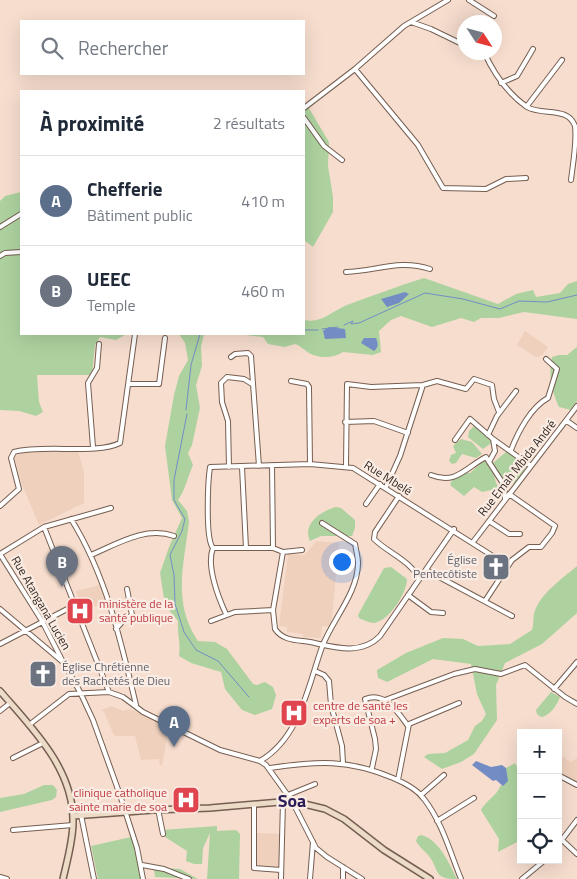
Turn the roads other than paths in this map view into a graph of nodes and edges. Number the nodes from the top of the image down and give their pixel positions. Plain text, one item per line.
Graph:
1 (448, 0) edge
2 (469, 0) edge
3 (492, 15) edge
4 (410, 22) junction
5 (457, 42) edge
6 (533, 49) dead end
7 (488, 60) edge
8 (562, 60) dead end
9 (355, 69) junction
10 (501, 83) junction
11 (527, 106) junction
12 (305, 107) edge
13 (305, 119) edge
14 (342, 160) dead end
15 (567, 164) dead end
16 (573, 164) junction
17 (566, 177) dead end
18 (526, 178) dead end
19 (20, 215) edge
20 (0, 227) edge
21 (20, 252) edge
22 (0, 256) edge
23 (430, 269) dead end
24 (346, 272) dead end
25 (135, 335) edge
26 (165, 338) dead end
27 (98, 344) dead end
28 (232, 357) dead end
29 (546, 359) dead end
30 (291, 381) dead end
31 (129, 384) junction
32 (252, 384) junction
33 (423, 385) junction
34 (516, 391) dead end
35 (577, 406) edge
36 (499, 412) junction
37 (567, 421) junction
38 (345, 422) junction
39 (577, 428) edge
40 (408, 433) junction
41 (488, 435) junction
42 (493, 439) junction
43 (455, 440) dead end
44 (93, 447) junction
45 (511, 450) junction
46 (489, 462) junction
47 (310, 464) junction
48 (272, 465) junction
49 (259, 466) junction
50 (346, 466) junction
51 (531, 466) junction
52 (229, 467) junction
53 (242, 467) junction
54 (431, 475) dead end
55 (380, 484) junction
56 (386, 487) junction
57 (509, 494) junction
58 (399, 496) junction
59 (505, 500) junction
60 (366, 504) dead end
61 (0, 506) edge
62 (110, 508) dead end
63 (71, 520) junction
64 (489, 521) junction
65 (322, 523) dead end
66 (44, 527) junction
67 (454, 529) junction
68 (520, 534) dead end
69 (174, 536) dead end
70 (473, 542) junction
71 (213, 548) junction
72 (246, 548) junction
73 (273, 548) junction
74 (302, 550) dead end
75 (283, 552) junction
76 (0, 554) edge
77 (91, 555) junction
78 (507, 565) junction
79 (426, 570) junction
80 (419, 579) junction
81 (127, 589) dead end
82 (408, 595) junction
83 (485, 601) junction
84 (75, 605) junction
85 (0, 609) edge
86 (272, 610) junction
87 (226, 614) junction
88 (443, 614) dead end
89 (512, 616) dead end
90 (42, 621) junction
91 (211, 622) dead end
92 (116, 629) junction
93 (24, 630) junction
94 (0, 644) edge
95 (322, 646) junction
96 (577, 662) edge
97 (64, 663) junction
98 (315, 671) junction
99 (554, 689) junction
100 (0, 691) edge
101 (80, 692) junction
102 (109, 692) junction
103 (385, 700) junction
104 (459, 702) dead end
105 (10, 703) junction
106 (577, 704) edge
107 (136, 706) junction
108 (0, 711) edge
109 (29, 725) junction
110 (408, 726) junction
111 (43, 743) junction
112 (13, 758) dead end
113 (260, 761) junction
114 (343, 763) junction
115 (270, 768) junction
116 (372, 768) junction
117 (444, 775) dead end
118 (562, 777) edge
119 (398, 780) junction
120 (315, 784) dead end
121 (577, 785) edge
122 (288, 794) junction
123 (421, 795) junction
124 (474, 798) dead end
125 (292, 801) junction
126 (283, 802) junction
127 (254, 804) junction
128 (158, 810) junction
129 (125, 811) junction
130 (81, 815) junction
131 (73, 816) junction
132 (577, 820) edge
133 (437, 821) junction
134 (73, 825) junction
135 (13, 830) dead end
136 (163, 834) dead end
137 (562, 840) joint
138 (313, 842) junction
139 (577, 854) edge
140 (540, 864) edge
141 (142, 866) junction
142 (343, 867) junction
143 (281, 870) junction
144 (1, 878) edge
145 (7, 879) edge
146 (63, 879) edge
147 (94, 879) edge
148 (142, 879) edge
149 (189, 879) edge
150 (281, 879) edge
151 (310, 879) edge
152 (343, 879) edge
153 (362, 879) edge
154 (430, 879) edge
155 (461, 879) edge
156 (522, 879) edge

1 - 4 street
2 - 3 street
4 - 5 street
4 - 9 street
6 - 10 street
7 - 10 street
8 - 11 street
9 - 12 street
9 - 18 street
10 - 11 street
11 - 16 street
13 - 14 street
15 - 16 street
16 - 17 street
19 - 20 street
21 - 22 street
23 - 24 street
25 - 31 street
26 - 31 street
27 - 44 street
28 - 32 street
29 - 45 street
30 - 47 street
31 - 44 street
32 - 49 street
32 - 52 street
33 - 36 street
33 - 38 street
33 - 40 street
34 - 36 street
35 - 37 street, Rue Emah Mbida André
36 - 41 street
37 - 39 street
37 - 51 street, Rue Emah Mbida André
38 - 40 street
38 - 50 street
40 - 56 street
41 - 42 street
41 - 43 street
42 - 45 street
42 - 46 street
44 - 61 street
45 - 51 street
46 - 54 street
46 - 59 street
47 - 48 street, Rue Mbelé
47 - 50 street, Rue Mbelé
48 - 49 street, Rue Mbelé
48 - 73 street
49 - 53 street, Rue Mbelé
50 - 55 street, Rue Mbelé
51 - 57 street, Rue Emah Mbida André
52 - 53 street, Rue Mbelé
52 - 71 street, Rue Mbelé
53 - 72 street
55 - 56 street, Rue Mbelé
55 - 60 street
56 - 58 street, Rue Mbelé
57 - 59 street, Rue Emah Mbida André
57 - 78 street
58 - 67 street, Rue Mbelé
58 - 80 street
59 - 64 street, Rue Emah Mbida André
62 - 63 street
63 - 66 street
63 - 77 street
64 - 68 street
64 - 70 street, Rue Emah Mbida André
65 - 95 street
66 - 76 street
66 - 84 street
67 - 70 street, Rue Mbelé
67 - 79 street
69 - 77 street
70 - 78 street, Rue Mbelé
71 - 72 street
71 - 87 street
72 - 73 street
73 - 75 street
74 - 75 street
75 - 86 street
76 - 90 street, Rue Atangana Lucien
77 - 92 street
78 - 83 street
79 - 80 street
79 - 83 street
80 - 82 street
81 - 92 street
82 - 88 street
82 - 95 street
83 - 89 street
84 - 90 street
84 - 102 street
85 - 93 street
86 - 87 street
86 - 95 street
87 - 91 street
90 - 93 street
90 - 97 street, Rue Atangana Lucien
92 - 107 street
93 - 94 street
93 - 97 street
95 - 98 street
96 - 99 street
97 - 101 street, Rue Atangana Lucien
98 - 113 street
98 - 114 street
99 - 103 street
99 - 106 street
100 - 105 street
101 - 102 street
101 - 109 street
101 - 129 street, Rue Atangana Lucien
102 - 107 street
103 - 110 street
103 - 116 street
104 - 110 street
105 - 108 street
105 - 109 street
107 - 113 street
109 - 111 street
110 - 119 street
111 - 112 street
111 - 131 street
113 - 115 street
114 - 115 street
114 - 116 street
115 - 122 street
116 - 119 street
117 - 123 street
118 - 121 street
119 - 123 street
120 - 122 street
122 - 125 street
123 - 133 street
124 - 133 street
125 - 126 street
125 - 138 street
125 - 154 street
126 - 127 street
126 - 143 street
127 - 128 street
127 - 143 street
128 - 129 street
128 - 136 street
129 - 130 street
129 - 141 street, Rue Atangana Lucien
130 - 131 street
130 - 147 street
131 - 134 street
132 - 137 street
133 - 155 street
134 - 135 street
134 - 146 street
137 - 139 street
138 - 142 street
138 - 151 street
140 - 156 street
141 - 148 street, Rue Atangana Lucien
141 - 149 street
142 - 152 street
142 - 153 street
143 - 150 street
144 - 145 street

